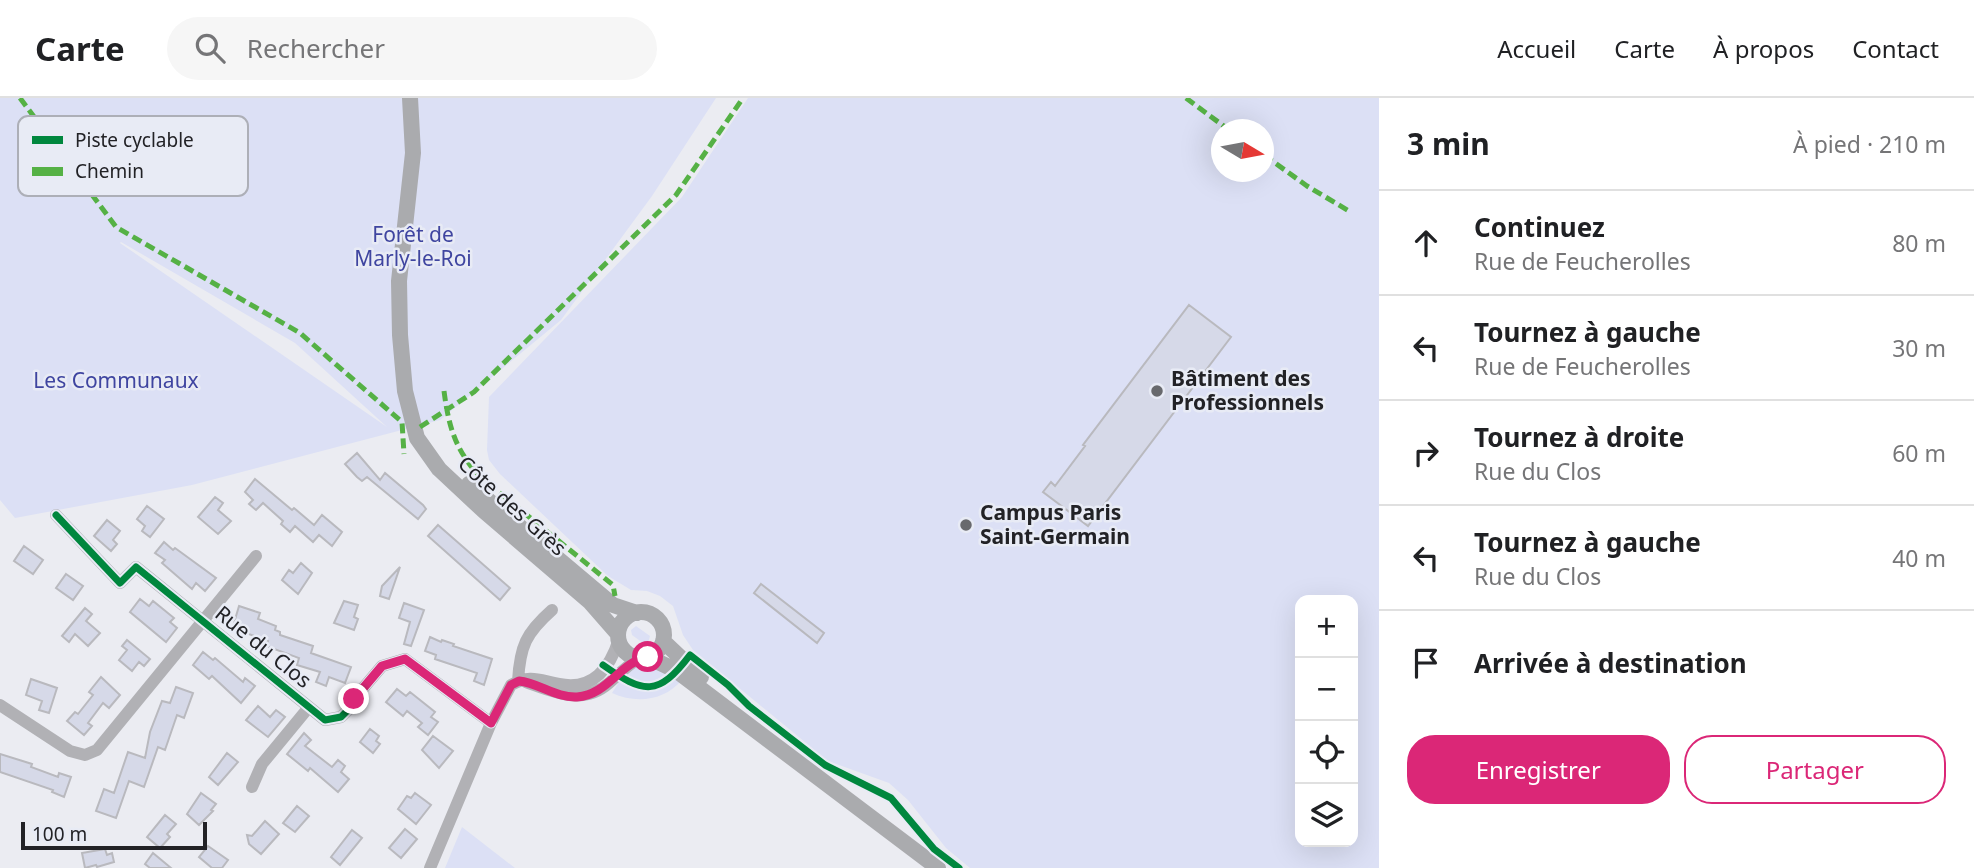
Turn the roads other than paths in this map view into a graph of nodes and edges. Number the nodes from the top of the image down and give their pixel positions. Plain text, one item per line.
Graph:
1 (410, 98) edge
2 (405, 391) junction
3 (56, 514) dead end
4 (256, 556) dead end
5 (552, 610) dead end
6 (637, 612) junction
7 (203, 622) junction
8 (618, 636) junction
9 (663, 641) junction
10 (644, 657) junction
11 (520, 681) junction
12 (0, 705) edge
13 (309, 707) junction
14 (491, 723) junction
15 (826, 782) junction
16 (252, 787) dead end
17 (430, 868) edge
18 (938, 868) edge

1 - 2 main road, Côte des Grès
2 - 6 main road, Côte des Grès
2 - 8 main road, Côte des Grès
3 - 7 street, Rue du Clos
4 - 7 street, Rue du Clos
5 - 11 street
6 - 8 main road
6 - 9 main road
7 - 12 street, Rue du Clos
7 - 13 street, Rue du Clos
8 - 10 main road
8 - 11 street
9 - 10 main road
9 - 15 main road
10 - 11 street
10 - 15 main road
11 - 14 street
13 - 14 street, Rue du Clos
13 - 16 street
14 - 17 street
15 - 18 main road

